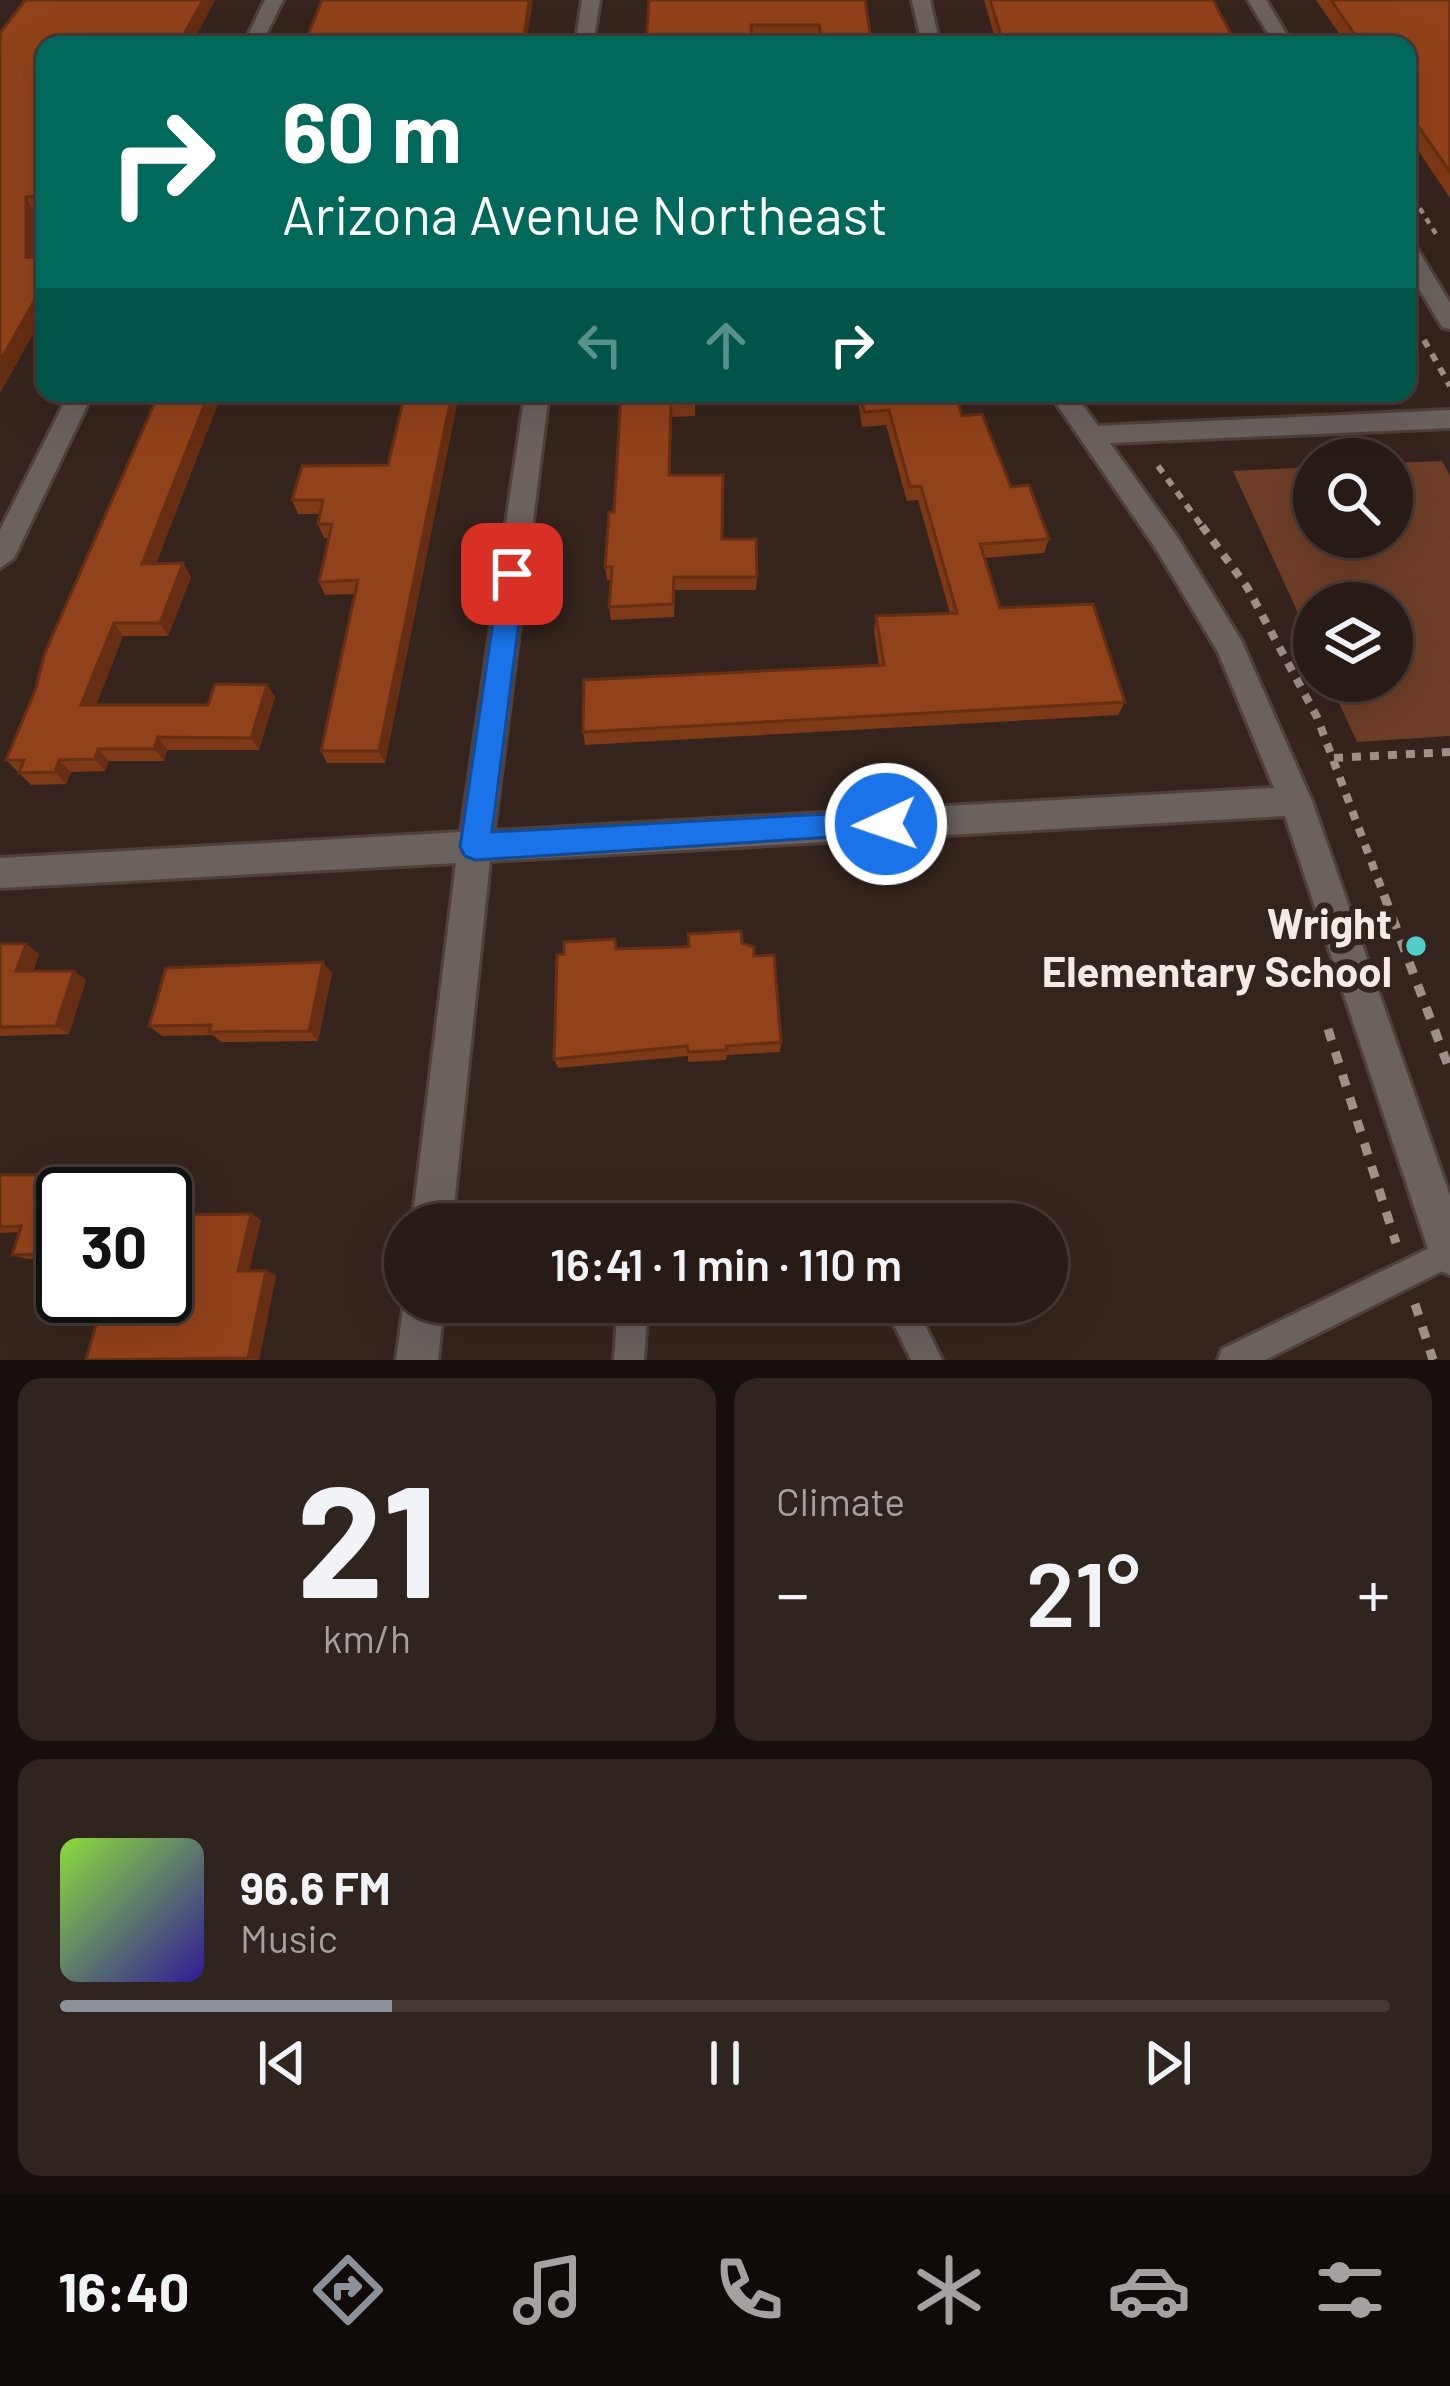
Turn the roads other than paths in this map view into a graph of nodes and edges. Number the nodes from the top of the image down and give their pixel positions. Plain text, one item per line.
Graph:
1 (274, 0) edge
2 (591, 0) edge
3 (921, 0) edge
4 (1257, 0) edge
5 (256, 36) edge
6 (585, 36) edge
7 (929, 36) edge
8 (1279, 36) edge
9 (1416, 265) edge
10 (1450, 322) edge
11 (77, 402) edge
12 (536, 402) edge
13 (1066, 402) edge
14 (1450, 419) edge
15 (1090, 435) junction
16 (0, 558) edge
17 (1296, 801) junction
18 (475, 847) junction
19 (0, 873) edge
20 (434, 1203) edge
21 (1449, 1254) edge
22 (421, 1323) edge
23 (632, 1323) edge
24 (908, 1323) edge
25 (417, 1360) edge
26 (629, 1360) edge
27 (927, 1360) edge
28 (1233, 1360) edge

1 - 5 street
2 - 6 street
3 - 7 street
4 - 8 street
9 - 10 street
11 - 16 street
12 - 18 street
13 - 15 street
14 - 15 street
15 - 17 street
17 - 18 street
17 - 21 street
18 - 19 street
18 - 20 street
21 - 28 lane
22 - 25 street
23 - 26 lane
24 - 27 lane

